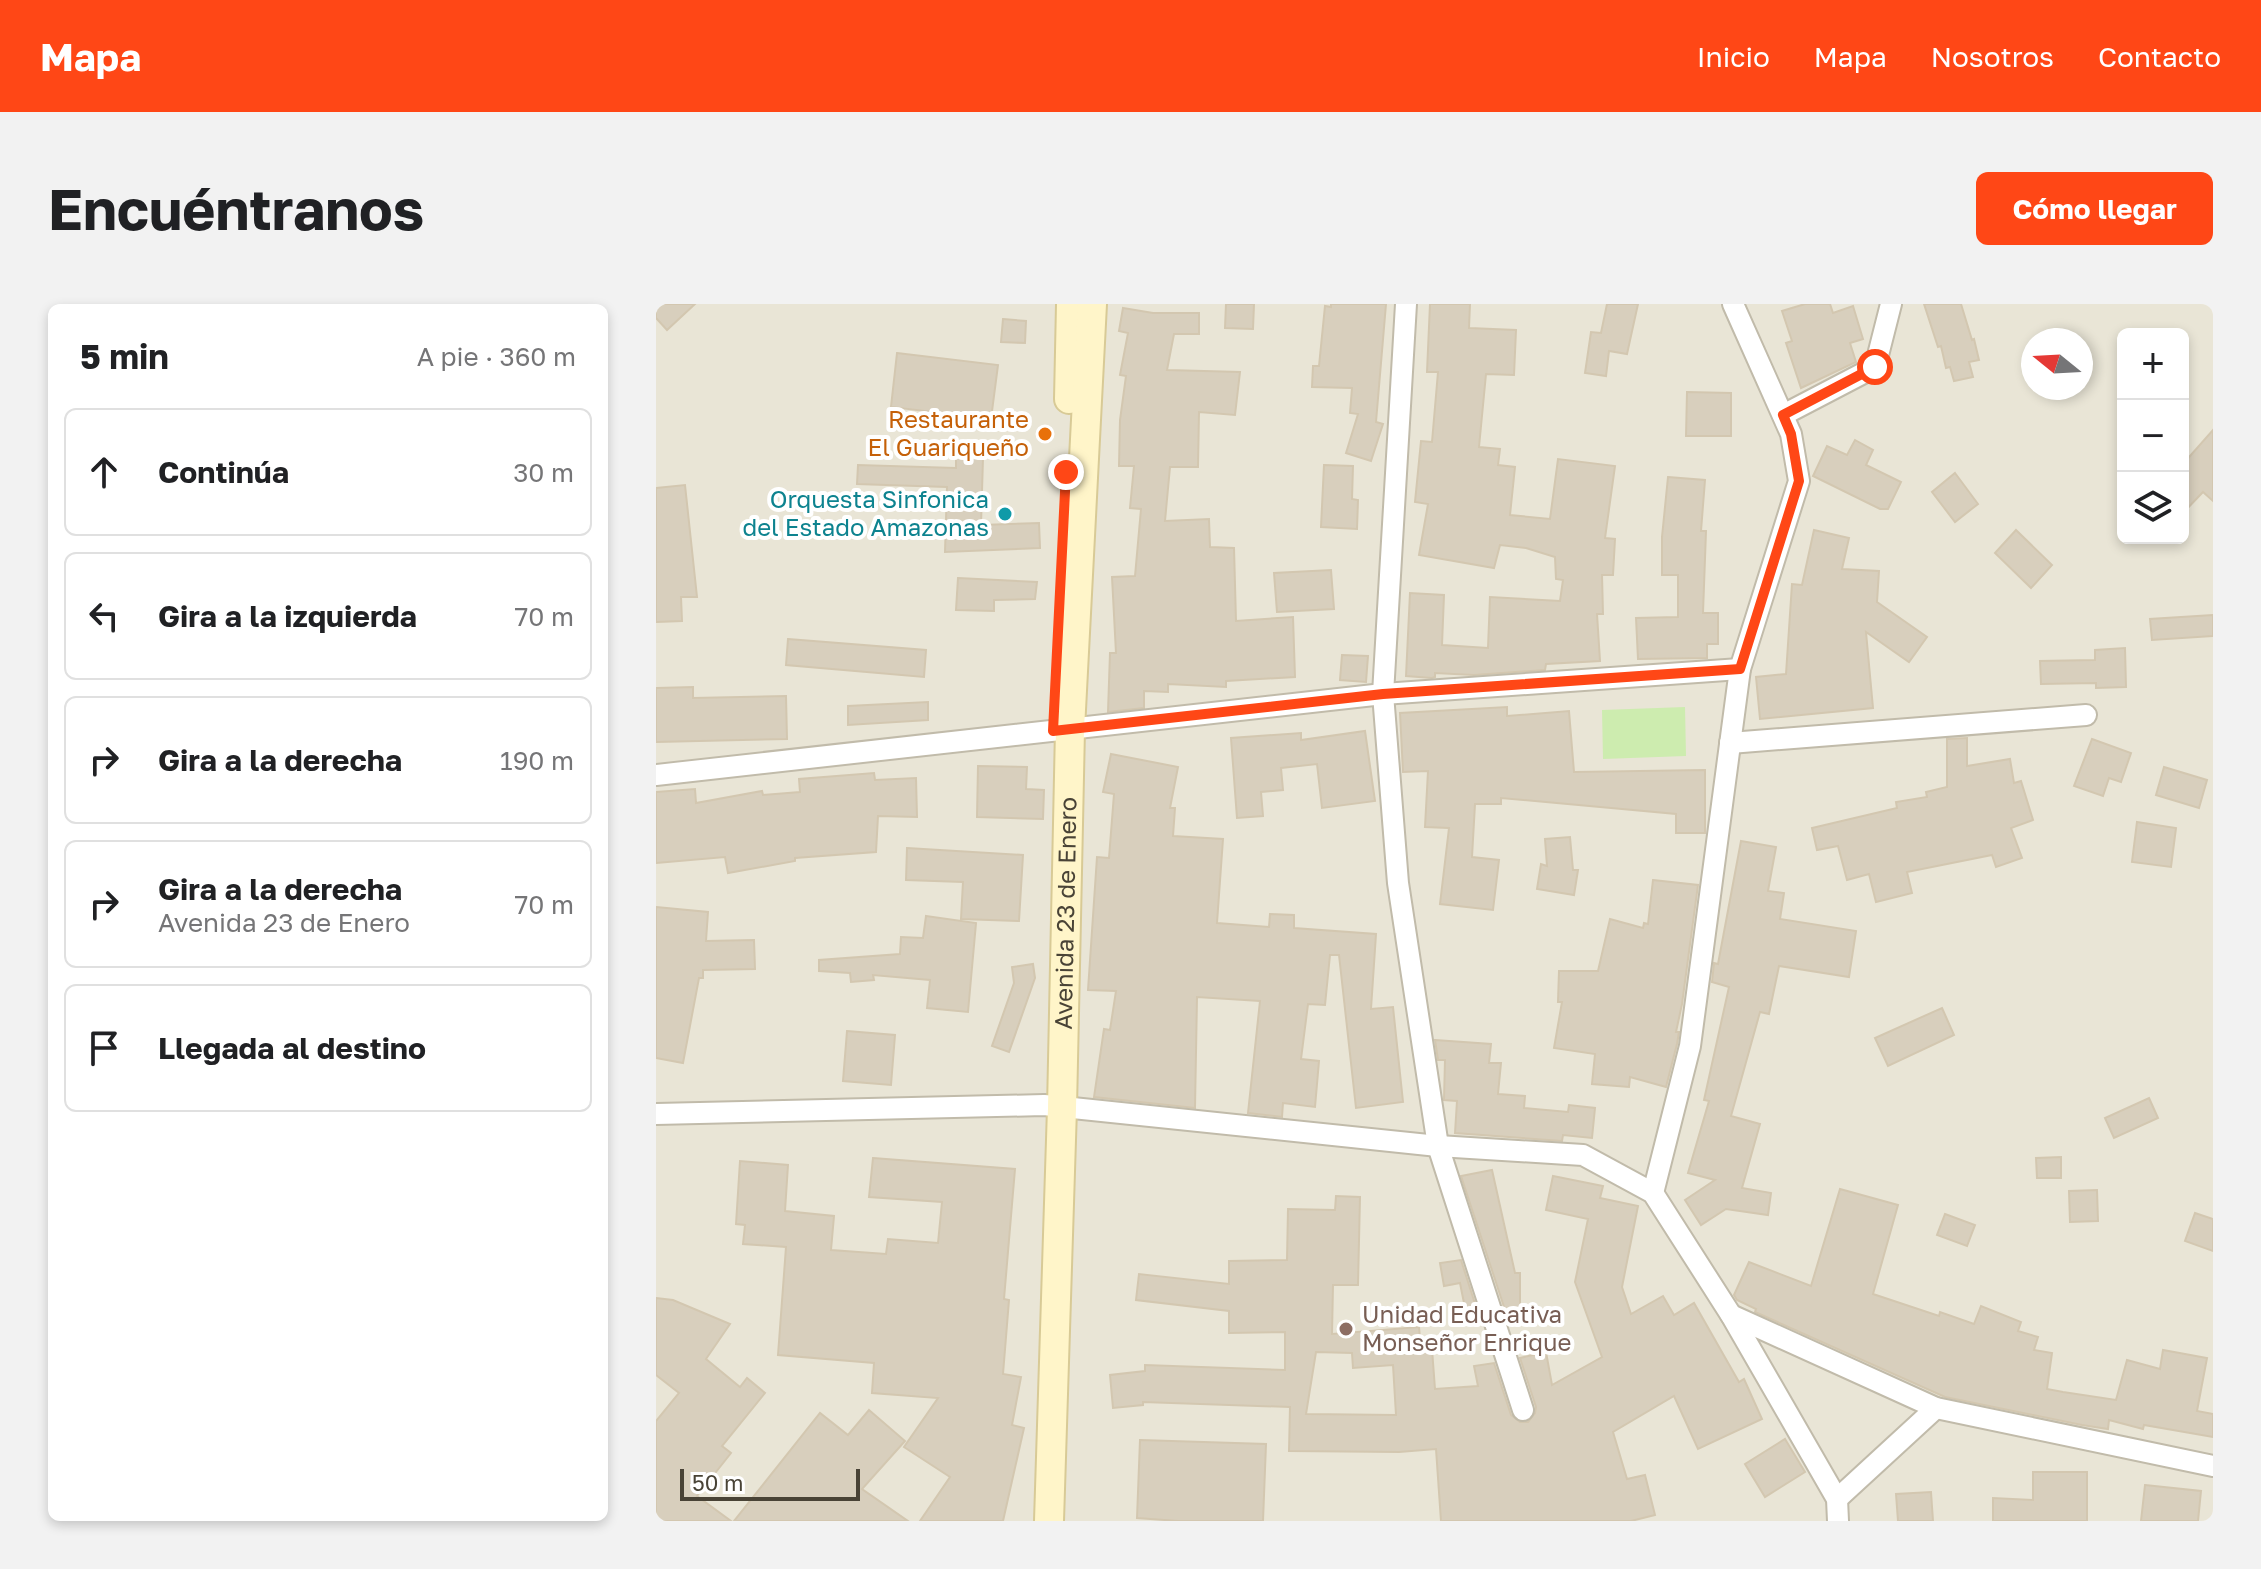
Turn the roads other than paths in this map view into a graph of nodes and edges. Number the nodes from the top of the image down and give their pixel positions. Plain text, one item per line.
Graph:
1 (1071, 304) edge
2 (1092, 304) edge
3 (1406, 304) edge
4 (1733, 304) edge
5 (1891, 304) edge
6 (1783, 415) junction
7 (1740, 669) junction
8 (1383, 694) junction
9 (2086, 715) dead end
10 (1062, 730) junction
11 (1730, 743) junction
12 (656, 775) edge
13 (1053, 1106) junction
14 (656, 1114) edge
15 (1438, 1146) junction
16 (1653, 1193) junction
17 (1731, 1315) junction
18 (1936, 1408) junction
19 (1523, 1410) dead end
20 (2213, 1466) edge
21 (1837, 1499) junction
22 (1029, 1521) edge
23 (1049, 1521) edge
24 (1838, 1521) edge

1 - 10 main road, Avenida 23 de Enero
2 - 10 main road, Avenida 23 de Enero
3 - 8 street
4 - 6 street
5 - 6 street
6 - 7 street
7 - 8 street
7 - 11 street
8 - 10 street
8 - 15 street
9 - 11 street
10 - 12 street
10 - 13 main road, Avenida 23 de Enero
11 - 16 street
13 - 14 street
13 - 15 street
13 - 22 main road, Avenida 23 de Enero
13 - 23 main road, Avenida 23 de Enero
15 - 16 street
15 - 19 street
16 - 17 street
17 - 18 street
17 - 21 street
18 - 20 street
18 - 21 street
21 - 24 street

